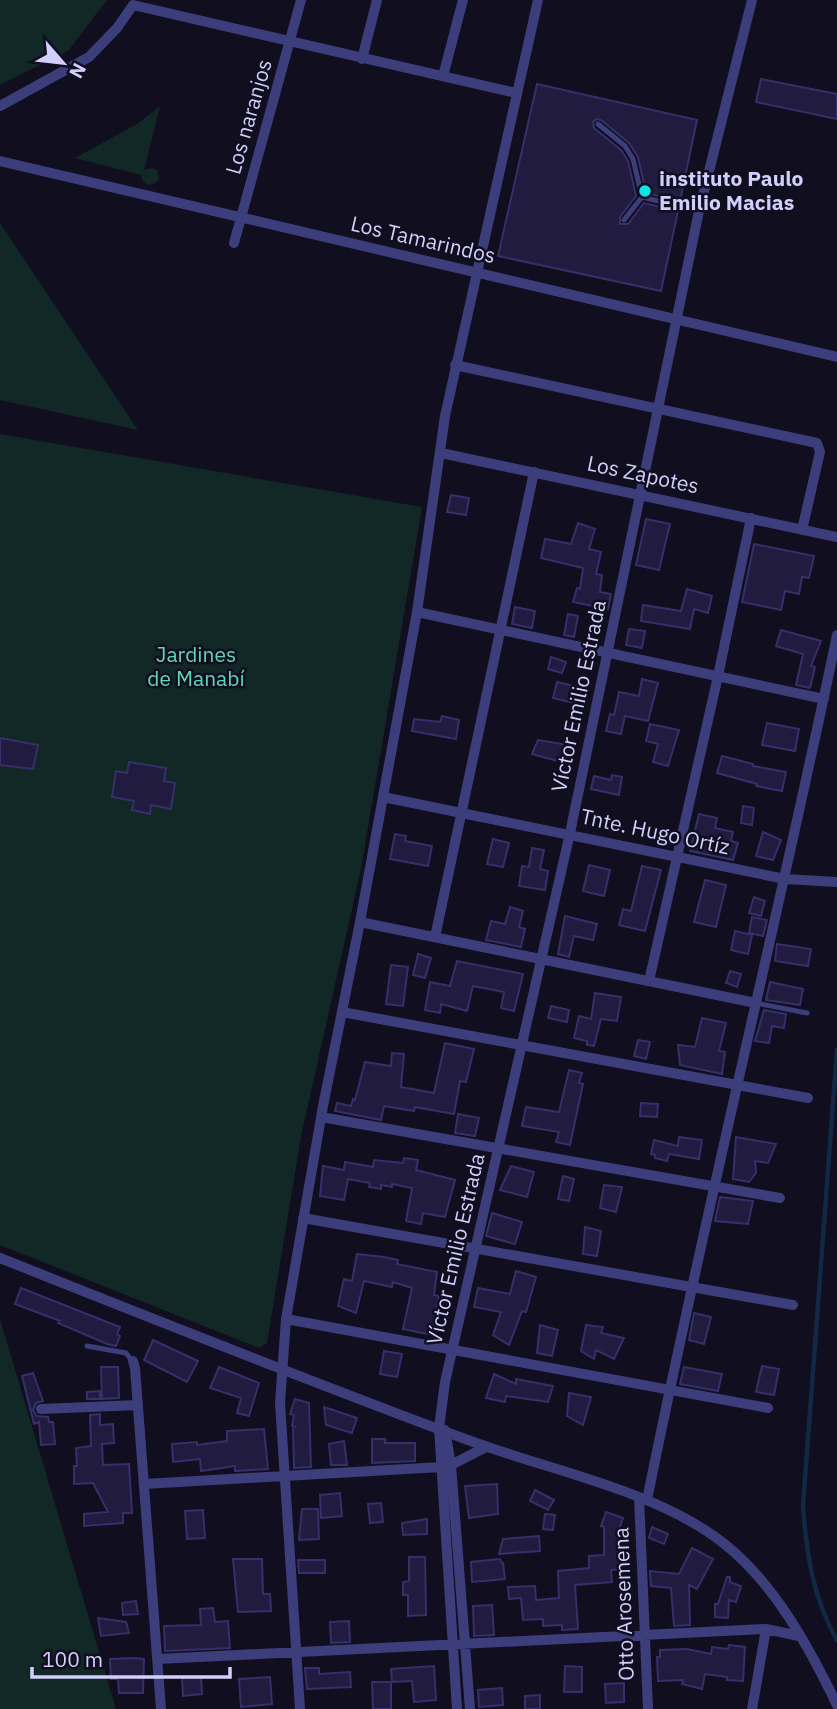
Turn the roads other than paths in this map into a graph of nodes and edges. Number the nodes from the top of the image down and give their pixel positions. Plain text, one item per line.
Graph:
1 (301, 0) edge
2 (377, 0) edge
3 (463, 0) edge
4 (538, 0) edge
5 (751, 0) edge
6 (290, 42) junction
7 (362, 59) junction
8 (443, 76) junction
9 (516, 93) junction
10 (0, 106) edge
11 (598, 124) dead end
12 (0, 161) edge
13 (642, 197) junction
14 (699, 211) junction
15 (241, 217) junction
16 (624, 220) dead end
17 (234, 243) dead end
18 (475, 272) junction
19 (675, 319) junction
20 (837, 357) edge
21 (455, 365) junction
22 (657, 408) junction
23 (441, 453) junction
24 (534, 472) junction
25 (640, 494) junction
26 (751, 518) junction
27 (802, 530) junction
28 (837, 537) edge
29 (417, 612) junction
30 (500, 629) junction
31 (837, 635) edge
32 (609, 651) junction
33 (718, 676) junction
34 (824, 699) junction
35 (383, 797) junction
36 (462, 812) junction
37 (570, 833) junction
38 (678, 856) junction
39 (790, 879) junction
40 (837, 882) edge
41 (360, 922) junction
42 (435, 937) junction
43 (542, 958) junction
44 (649, 981) junction
45 (756, 1003) junction
46 (342, 1012) junction
47 (807, 1013) dead end
48 (523, 1045) junction
49 (736, 1085) junction
50 (808, 1098) dead end
51 (321, 1117) junction
52 (499, 1148) junction
53 (713, 1186) junction
54 (780, 1198) dead end
55 (303, 1218) junction
56 (476, 1250) junction
57 (0, 1258) edge
58 (691, 1287) junction
59 (793, 1305) dead end
60 (286, 1319) junction
61 (87, 1346) dead end
62 (452, 1349) junction
63 (133, 1361) joint
64 (281, 1369) junction
65 (669, 1390) junction
66 (138, 1405) junction
67 (768, 1408) dead end
68 (41, 1409) dead end
69 (442, 1430) junction
70 (486, 1447) junction
71 (446, 1466) junction
72 (284, 1475) junction
73 (144, 1484) junction
74 (643, 1499) junction
75 (766, 1629) junction
76 (644, 1635) junction
77 (799, 1636) junction
78 (453, 1644) junction
79 (466, 1644) junction
80 (296, 1653) junction
81 (157, 1659) junction
82 (837, 1705) edge
83 (161, 1709) edge
84 (300, 1709) edge
85 (457, 1709) edge
86 (470, 1709) edge
87 (648, 1709) edge
88 (752, 1709) edge

1 - 6 street, Los naranjos
2 - 7 street
3 - 8 street
4 - 9 street
5 - 14 street, Víctor Emilio Estrada
6 - 7 street
6 - 10 street
6 - 15 street, Los naranjos
7 - 8 street
8 - 9 street
9 - 18 street
11 - 13 lane
12 - 15 street, Los Tamarindos
13 - 14 lane
13 - 16 lane
14 - 19 street, Víctor Emilio Estrada
15 - 17 street, Los naranjos
15 - 18 street, Los Tamarindos
18 - 19 street, Los Tamarindos
18 - 21 street
19 - 20 street, Los Tamarindos
19 - 22 street, Víctor Emilio Estrada
21 - 22 street
21 - 23 street
22 - 25 street, Víctor Emilio Estrada
22 - 27 street
23 - 24 street, Los Zapotes
23 - 29 street
24 - 25 street, Los Zapotes
24 - 30 street
25 - 26 street, Los Zapotes
25 - 32 street, Víctor Emilio Estrada
26 - 27 street, Los Zapotes
26 - 33 street
27 - 28 street, Los Zapotes
29 - 30 street
29 - 35 street
30 - 32 street
30 - 36 street
31 - 34 street, Otto Arosemena
32 - 33 street
32 - 37 street, Víctor Emilio Estrada
33 - 34 street
33 - 38 street
34 - 39 street, Otto Arosemena
35 - 36 street, Tnte. Hugo Ortíz
35 - 41 street
36 - 37 street, Tnte. Hugo Ortíz
36 - 42 street
37 - 38 street, Tnte. Hugo Ortíz
37 - 43 street, Víctor Emilio Estrada
38 - 39 street, Tnte. Hugo Ortíz
38 - 44 street
39 - 40 street, Tnte. Hugo Ortíz
39 - 45 street, Otto Arosemena
41 - 42 street
41 - 46 street
42 - 43 street
43 - 44 street
43 - 48 street, Víctor Emilio Estrada
44 - 45 street
45 - 47 lane
45 - 49 street, Otto Arosemena
46 - 48 street
46 - 51 street
48 - 49 street
48 - 52 street, Víctor Emilio Estrada
49 - 50 street
49 - 53 street, Otto Arosemena
51 - 52 street
51 - 55 street
52 - 53 street
52 - 56 street, Víctor Emilio Estrada
53 - 54 street
53 - 58 street, Otto Arosemena
55 - 56 street
55 - 60 street
56 - 58 street
56 - 62 street, Víctor Emilio Estrada
57 - 64 street
58 - 59 street
58 - 65 street, Otto Arosemena
60 - 62 street
60 - 64 street
61 - 63 lane
62 - 65 street
62 - 69 street, Víctor Emilio Estrada
63 - 66 street
64 - 69 street
64 - 72 street
65 - 67 street
65 - 74 street, Otto Arosemena
66 - 68 street
66 - 73 street
69 - 70 street
69 - 71 street, Víctor Emilio Estrada
70 - 71 street
70 - 74 street
71 - 72 street
71 - 78 street
71 - 79 street
72 - 73 street
72 - 80 street
73 - 81 street
74 - 76 street, Otto Arosemena
74 - 77 street
75 - 76 street
75 - 77 street
75 - 88 street
76 - 79 street
76 - 87 street, Otto Arosemena
77 - 82 street
78 - 79 street
78 - 80 street
78 - 85 street
79 - 86 street
80 - 81 street
80 - 84 street
81 - 83 street

